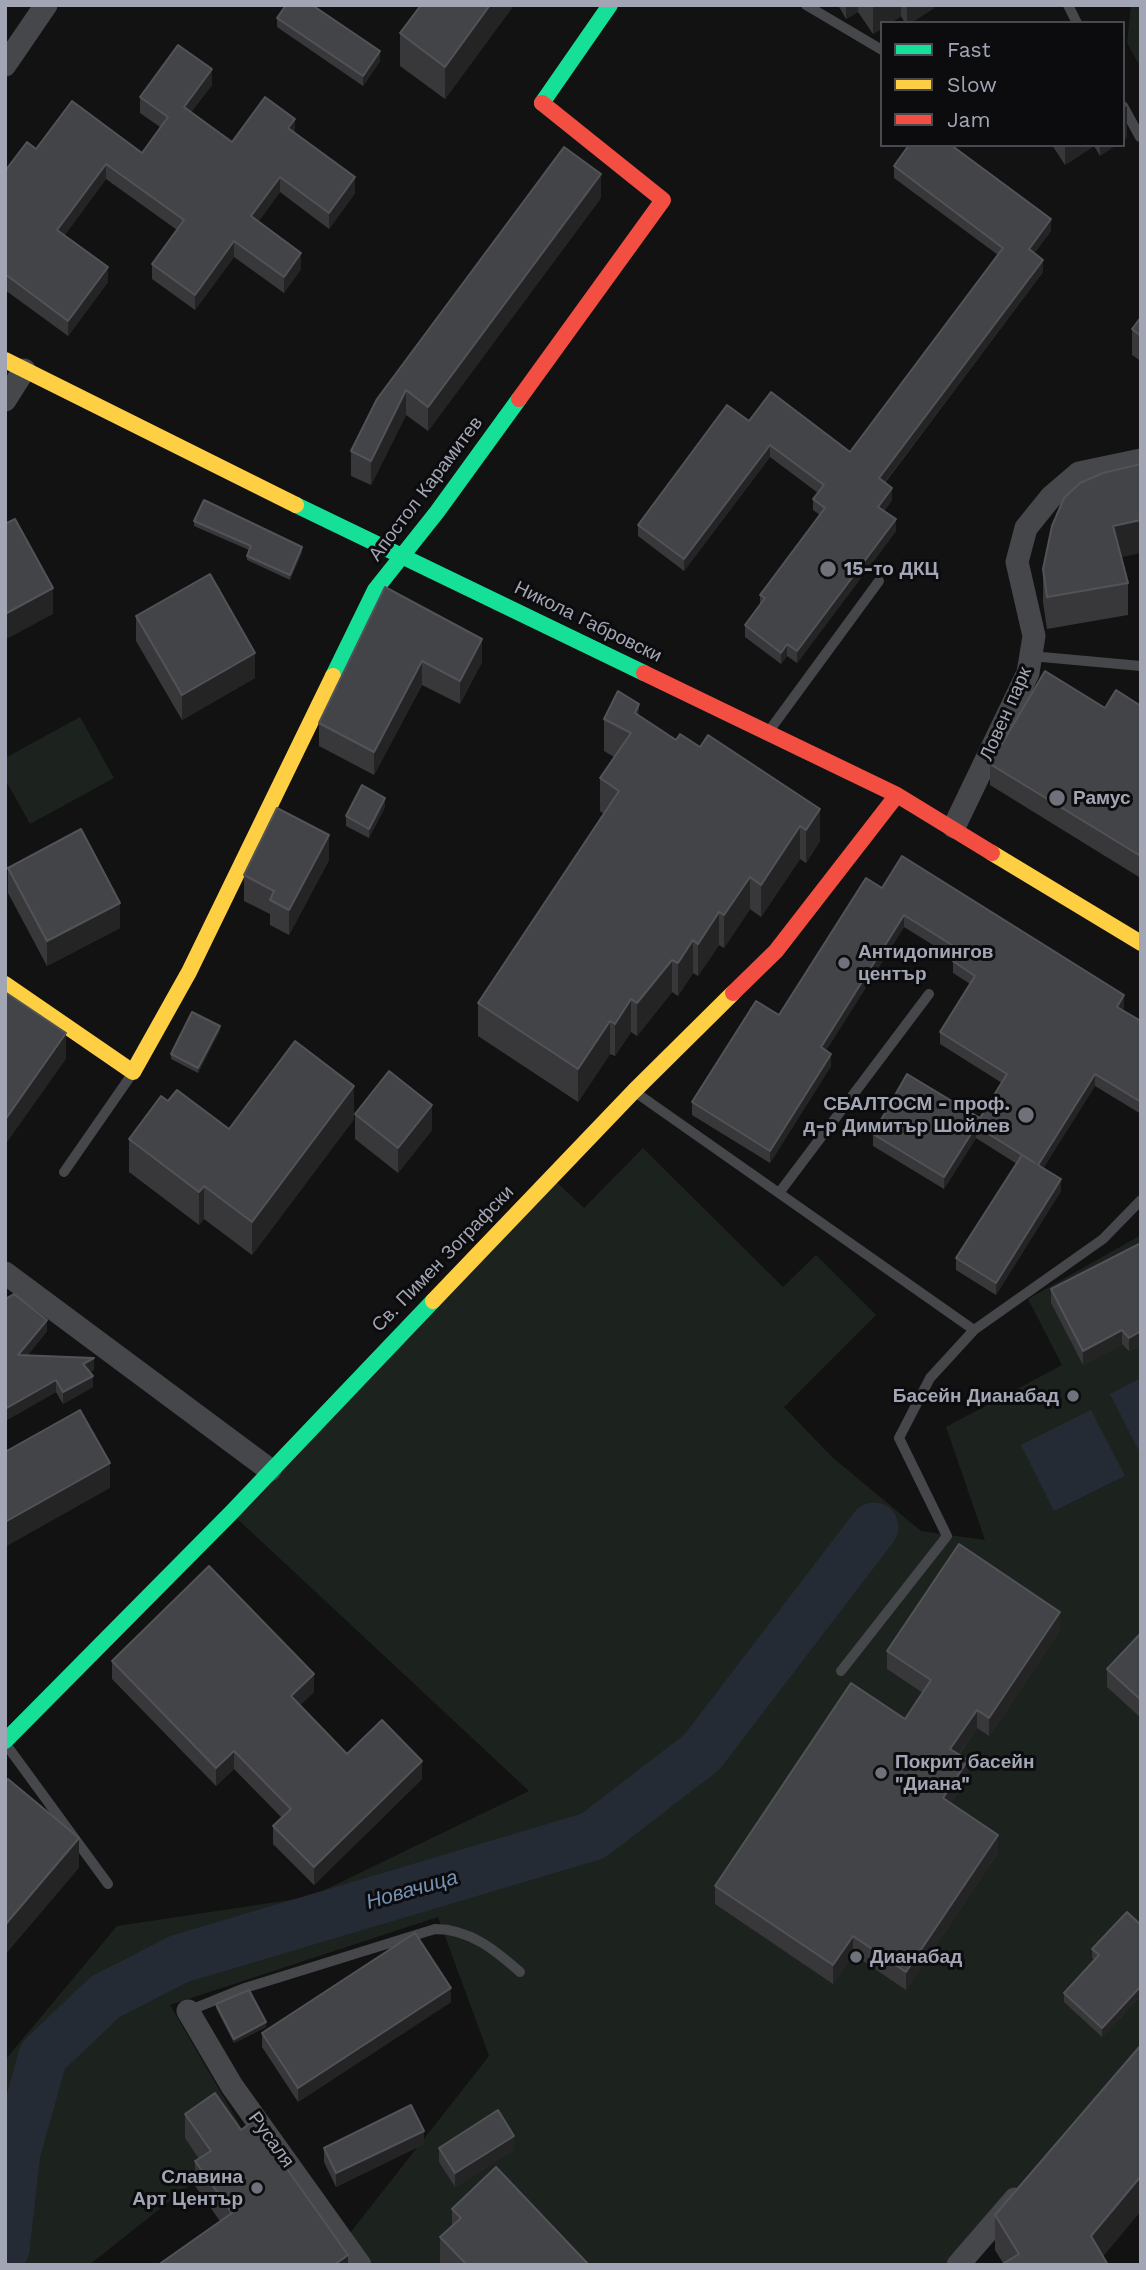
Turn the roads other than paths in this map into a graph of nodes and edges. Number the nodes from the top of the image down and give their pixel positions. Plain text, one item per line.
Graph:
1 (46, 5) edge
2 (610, 5) edge
3 (806, 5) edge
4 (1068, 5) edge
5 (1076, 21) edge
6 (880, 49) edge
7 (5, 65) edge
8 (1125, 110) edge
9 (1140, 137) edge
10 (15, 365) edge
11 (5, 400) edge
12 (1141, 460) edge
13 (402, 556) junction
14 (879, 581) dead end
15 (1031, 656) junction
16 (1141, 666) edge
17 (768, 733) junction
18 (897, 795) junction
19 (954, 827) junction
20 (1141, 943) edge
21 (5, 984) edge
22 (929, 994) dead end
23 (133, 1072) junction
24 (634, 1091) junction
25 (64, 1172) dead end
26 (779, 1193) junction
27 (1141, 1199) edge
28 (5, 1273) edge
29 (974, 1330) junction
30 (270, 1469) junction
31 (842, 1671) dead end
32 (5, 1742) edge
33 (108, 1884) dead end
34 (520, 1972) dead end
35 (188, 2011) joint
36 (1028, 2183) edge
37 (360, 2265) edge
38 (958, 2265) edge

1 - 7 street
2 - 13 street, Апостол Карамитев
3 - 6 lane
4 - 5 lane
8 - 9 lane
10 - 11 street
10 - 13 street, Никола Габровски
12 - 15 street, Ловен парк
13 - 17 street, Никола Габровски
13 - 23 street, Апостол Карамитев
14 - 17 lane
15 - 16 lane
15 - 19 street, Ловен парк
17 - 18 street, Никола Габровски
18 - 19 street, Никола Габровски
18 - 24 street, Св. Пимен Зографски
19 - 20 street, Никола Габровски
21 - 23 street
22 - 26 lane
23 - 25 lane, Апостол Карамитев
24 - 26 lane
24 - 30 street, Св. Пимен Зографски
26 - 29 lane
27 - 29 lane
28 - 30 street
29 - 31 lane
30 - 32 street, Св. Пимен Зографски
32 - 33 lane
34 - 35 lane
35 - 37 street, Русаля
36 - 38 street

